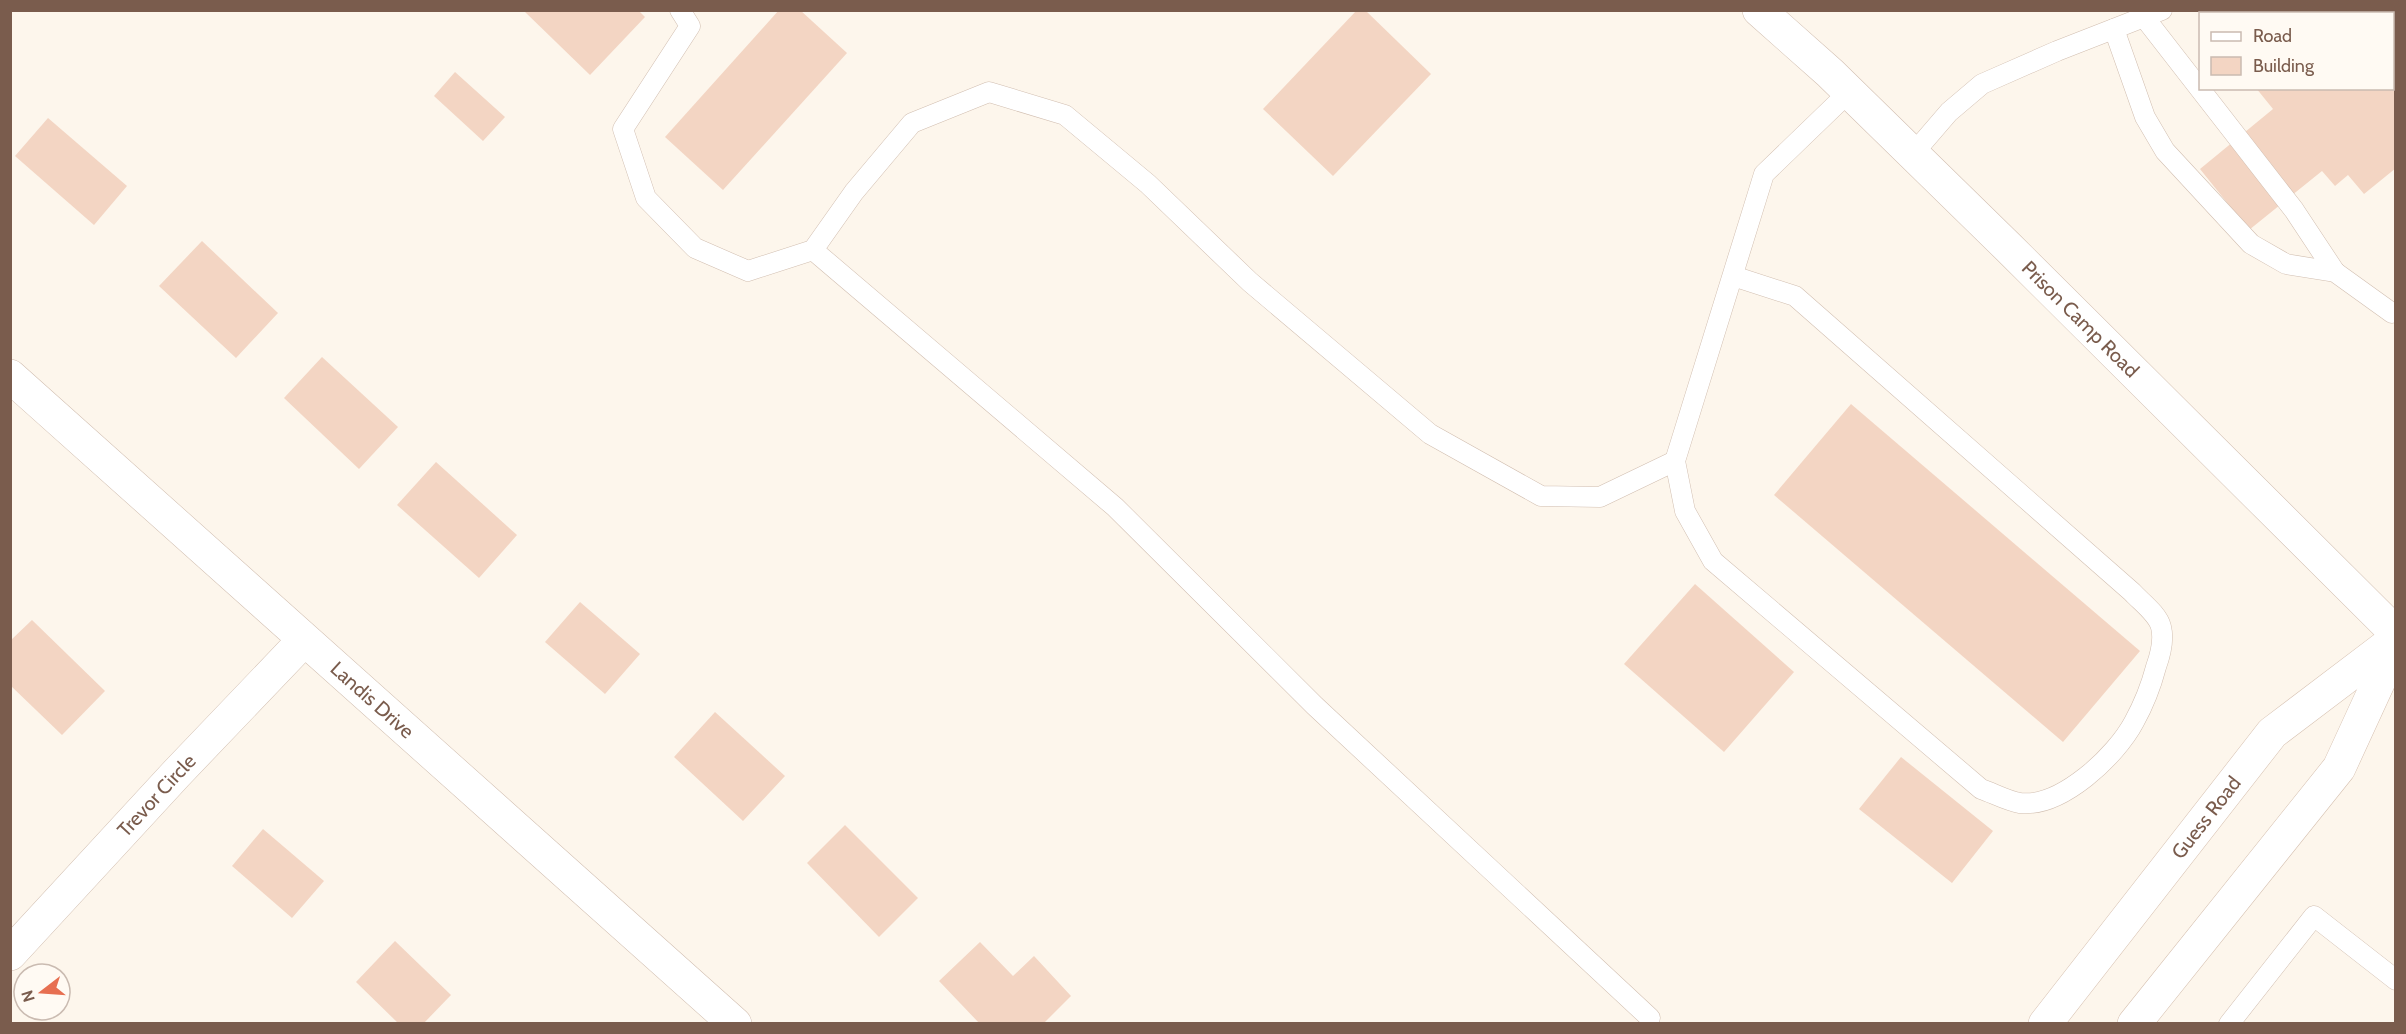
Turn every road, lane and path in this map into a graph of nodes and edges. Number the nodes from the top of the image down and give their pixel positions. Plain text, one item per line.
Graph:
1 (680, 10) edge
2 (1759, 10) edge
3 (2153, 14) edge
4 (2114, 29) junction
5 (2199, 78) edge
6 (2208, 90) edge
7 (1849, 92) junction
8 (1912, 155) junction
9 (813, 250) junction
10 (2335, 272) junction
11 (1733, 276) junction
12 (2392, 313) dead end
13 (10, 376) edge
14 (1675, 461) junction
15 (2396, 633) edge
16 (2396, 639) edge
17 (304, 640) junction
18 (2396, 644) edge
19 (10, 954) edge
20 (2396, 980) edge
21 (1650, 1018) dead end
22 (735, 1023) edge
23 (2045, 1023) edge
24 (2134, 1023) edge
25 (2229, 1023) edge

1 - 9 lane
2 - 7 street, Prison Camp Road
3 - 4 lane
3 - 5 lane
4 - 8 lane
4 - 10 lane
6 - 10 lane
7 - 8 street, Prison Camp Road
7 - 11 lane
8 - 15 street, Prison Camp Road
9 - 14 lane
9 - 21 lane
10 - 12 lane
11 - 14 lane
11 - 14 lane
13 - 17 street, Landis Drive
16 - 23 street, Guess Road
17 - 19 street, Trevor Circle
17 - 22 street, Landis Drive
18 - 24 street
20 - 25 lane

